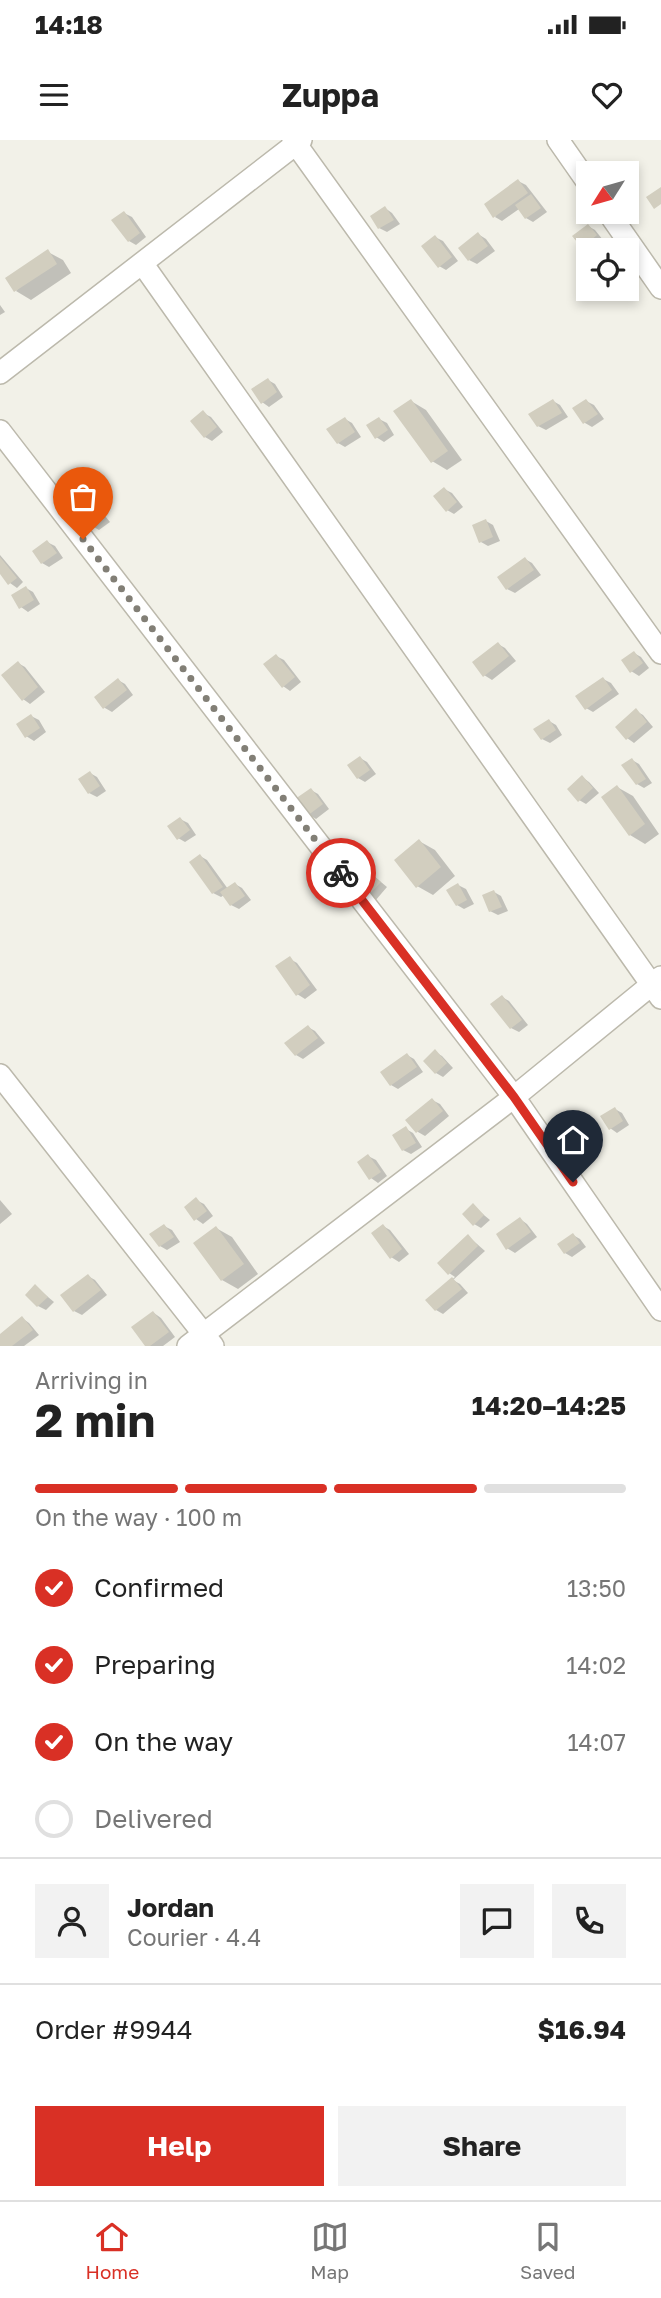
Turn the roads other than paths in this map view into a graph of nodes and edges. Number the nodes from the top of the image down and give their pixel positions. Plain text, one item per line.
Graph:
1 (558, 140) edge
2 (297, 141) edge
3 (576, 166) edge
4 (616, 224) edge
5 (142, 263) junction
6 (661, 288) edge
7 (0, 373) edge
8 (0, 431) edge
9 (661, 653) edge
10 (658, 987) edge
11 (0, 1075) edge
12 (514, 1097) junction
13 (661, 1310) edge
14 (201, 1342) edge

1 - 3 street
2 - 5 street
2 - 9 street
4 - 6 street
5 - 7 street
5 - 10 street
8 - 12 street
10 - 12 street
11 - 14 street
12 - 13 street
12 - 14 street

